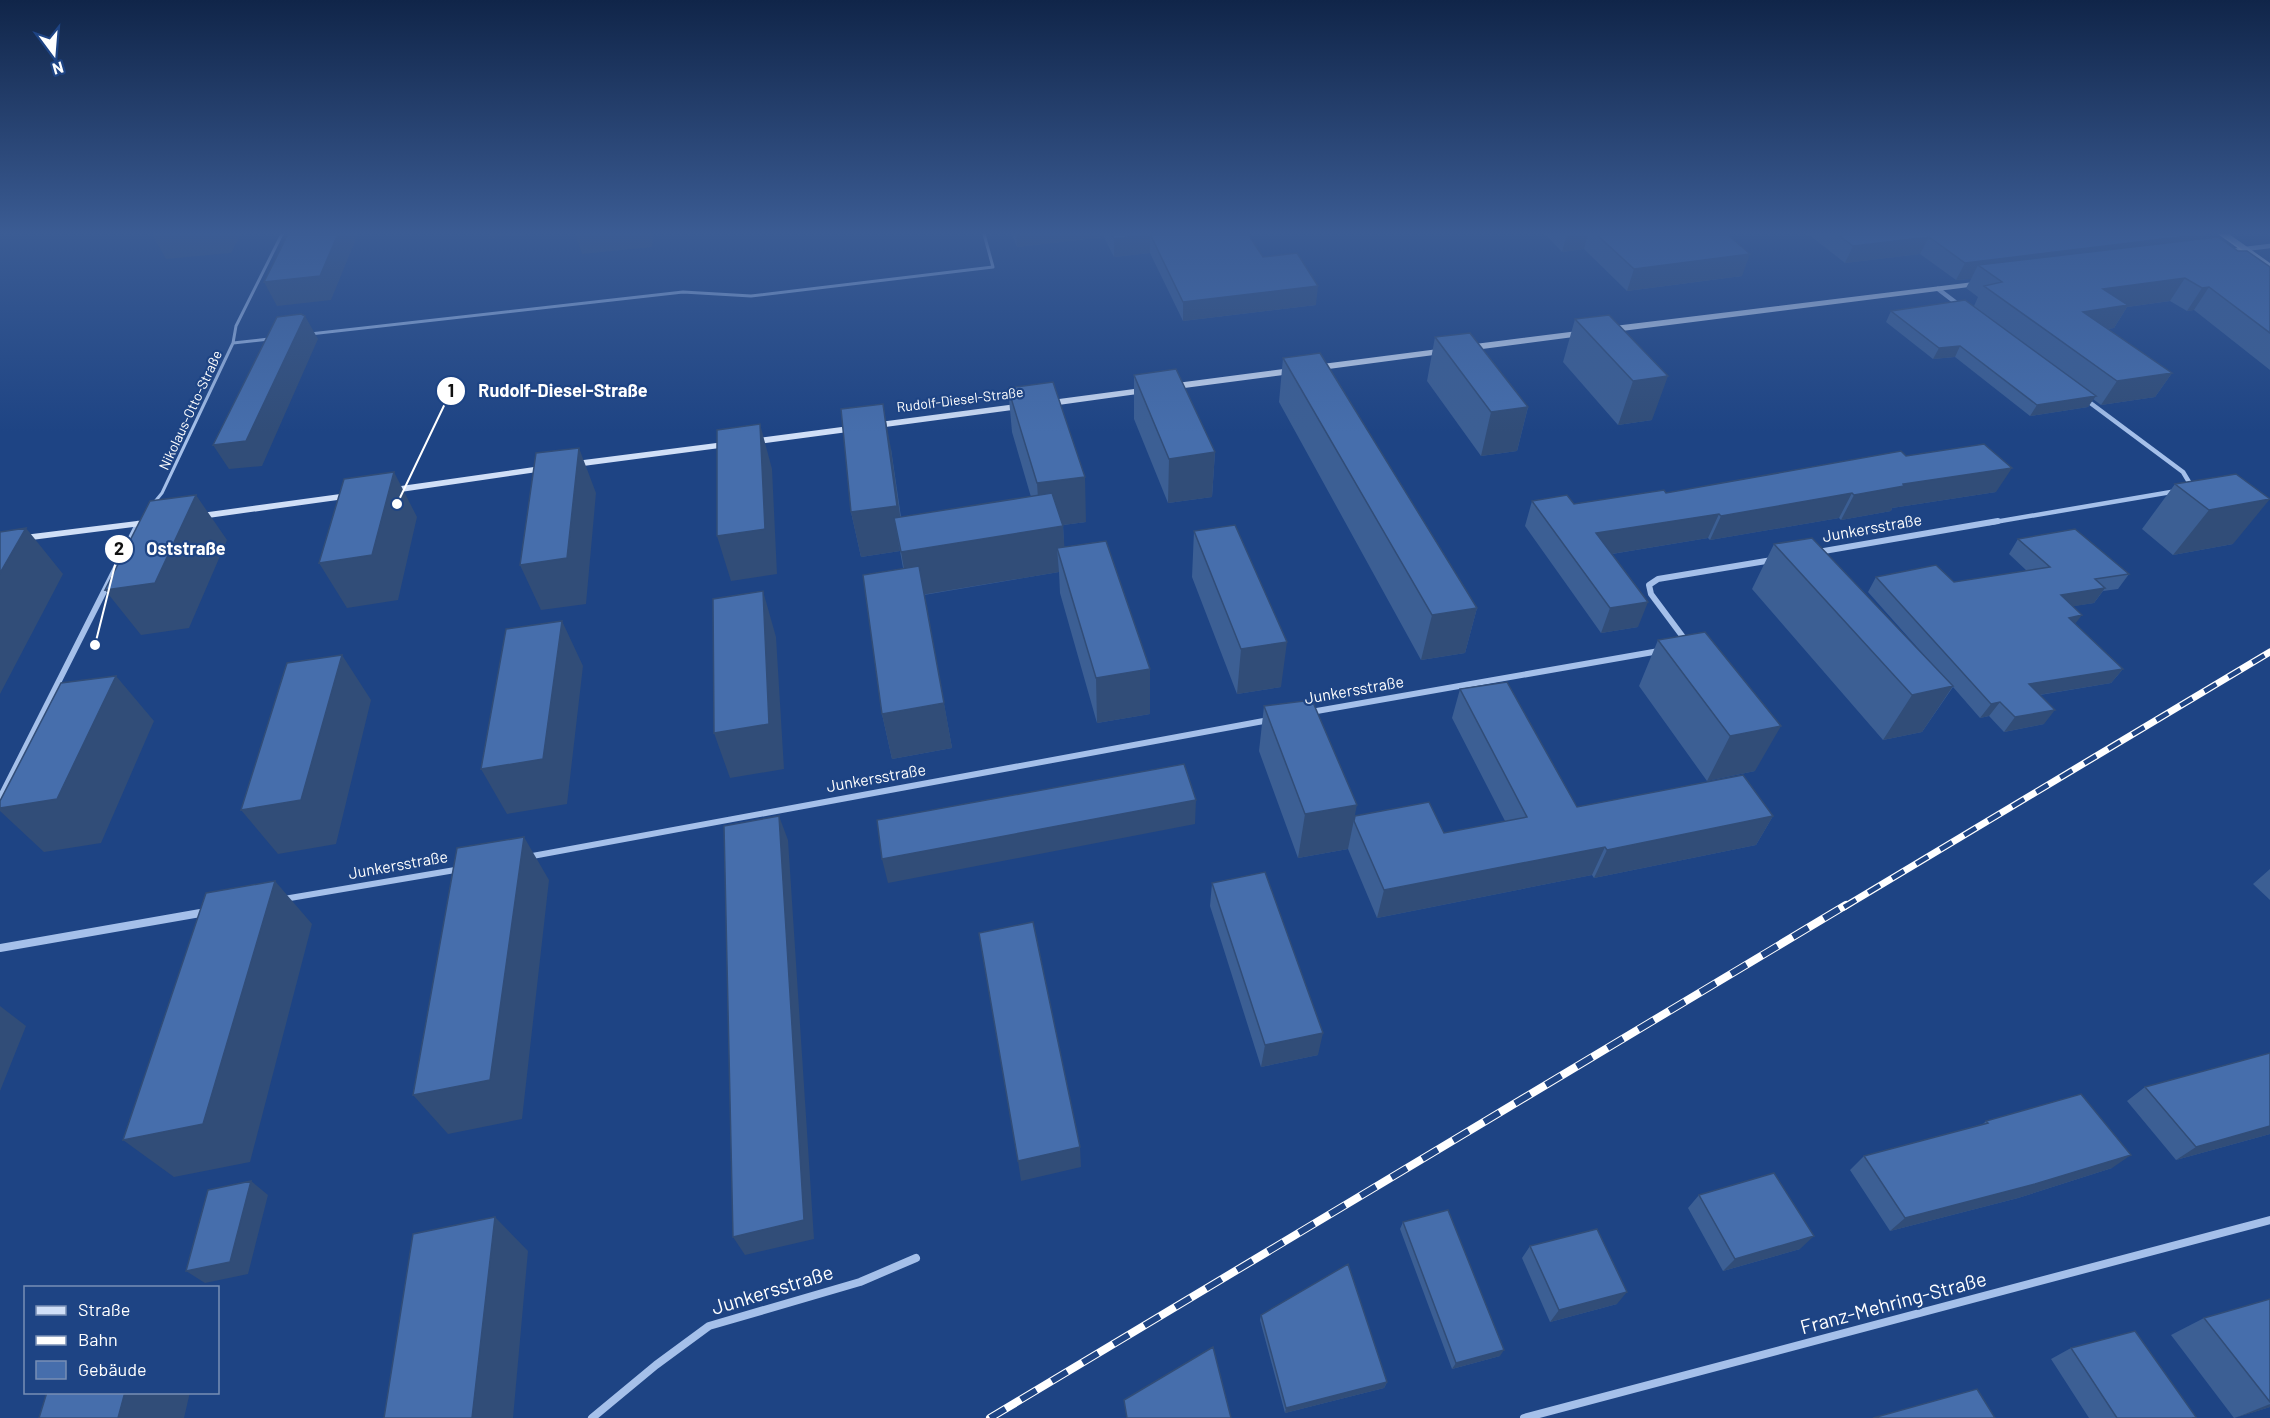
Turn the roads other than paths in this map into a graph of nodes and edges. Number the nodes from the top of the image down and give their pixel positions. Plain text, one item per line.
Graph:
1 (249, 300) edge
2 (611, 300) edge
3 (1832, 300) edge
4 (1952, 300) edge
5 (1962, 308) edge
6 (304, 335) edge
7 (280, 337) edge
8 (233, 343) junction
9 (2079, 395) edge
10 (150, 508) edge
11 (184, 518) edge
12 (141, 520) junction
13 (161, 521) edge
14 (0, 541) edge
15 (1808, 554) edge
16 (1785, 558) edge
17 (1304, 714) edge
18 (1281, 718) edge
19 (0, 798) edge
20 (517, 858) edge
21 (471, 867) edge
22 (277, 900) dead end
23 (219, 910) edge
24 (0, 948) edge
25 (2270, 1221) edge
26 (916, 1258) dead end
27 (592, 1418) edge
28 (1524, 1418) edge

1 - 8 lane, Nikolaus-Otto-Straße
2 - 6 lane
3 - 11 street, Rudolf-Diesel-Straße
4 - 5 street
7 - 8 lane
8 - 10 lane, Nikolaus-Otto-Straße
9 - 15 street, Junkersstraße
12 - 13 street
12 - 14 street
12 - 19 street
16 - 17 street, Junkersstraße
18 - 20 street, Junkersstraße
21 - 22 street, Junkersstraße
23 - 24 street
25 - 28 street, Franz-Mehring-Straße
26 - 27 street, Junkersstraße

